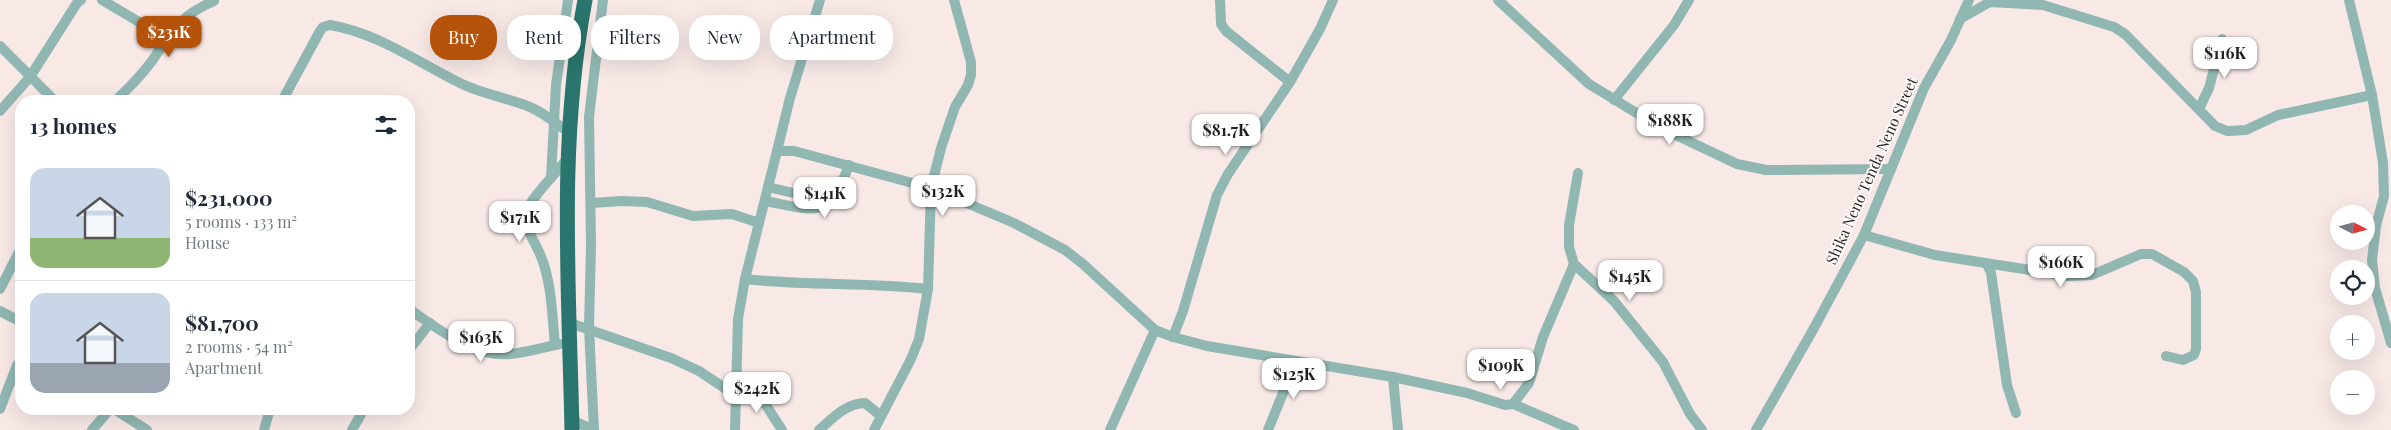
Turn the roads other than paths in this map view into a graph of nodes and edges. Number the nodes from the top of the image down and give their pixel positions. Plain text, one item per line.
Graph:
1 (81, 0) edge
2 (102, 0) edge
3 (584, 0) edge
4 (603, 0) edge
5 (820, 0) edge
6 (954, 0) edge
7 (1220, 0) edge
8 (1333, 0) edge
9 (1498, 0) edge
10 (1689, 0) edge
11 (1969, 0) edge
12 (2349, 0) edge
13 (214, 1) edge
14 (1990, 1) edge
15 (566, 2) edge
16 (1960, 19) junction
17 (166, 38) junction
18 (2222, 39) dead end
19 (0, 46) edge
20 (30, 77) junction
21 (1290, 82) junction
22 (49, 95) edge
23 (121, 95) edge
24 (285, 95) edge
25 (2372, 95) junction
26 (1614, 100) junction
27 (2199, 109) junction
28 (0, 111) edge
29 (555, 122) junction
30 (568, 132) junction
31 (777, 151) junction
32 (566, 160) junction
33 (849, 165) junction
34 (1891, 169) junction
35 (1578, 173) dead end
36 (551, 179) junction
37 (768, 187) junction
38 (931, 188) junction
39 (2388, 198) edge
40 (765, 201) junction
41 (831, 202) junction
42 (590, 203) junction
43 (759, 223) junction
44 (1864, 235) junction
45 (15, 260) edge
46 (1574, 264) junction
47 (1987, 264) junction
48 (745, 279) junction
49 (0, 289) edge
50 (928, 289) junction
51 (0, 311) edge
52 (415, 313) edge
53 (15, 319) edge
54 (568, 322) junction
55 (430, 323) junction
56 (589, 328) junction
57 (1155, 330) junction
58 (1173, 336) junction
59 (415, 342) edge
60 (562, 343) junction
61 (2391, 343) edge
62 (2166, 356) dead end
63 (1296, 361) junction
64 (15, 370) edge
65 (1393, 377) junction
66 (735, 390) junction
67 (1513, 404) junction
68 (0, 409) edge
69 (2016, 413) dead end
70 (105, 415) edge
71 (123, 415) edge
72 (267, 415) edge
73 (361, 415) edge
74 (881, 416) junction
75 (572, 425) edge
76 (92, 430) edge
77 (147, 430) edge
78 (264, 430) edge
79 (352, 430) edge
80 (594, 430) edge
81 (734, 430) edge
82 (782, 430) edge
83 (819, 430) edge
84 (874, 430) edge
85 (1110, 430) edge
86 (1268, 430) edge
87 (1398, 430) edge
88 (1574, 430) edge
89 (1702, 430) edge
90 (1756, 430) edge

1 - 20 street
2 - 17 street
3 - 30 highway
4 - 42 street
5 - 31 street
6 - 38 street
7 - 21 street
8 - 21 street
9 - 26 street
10 - 26 street
11 - 16 street, Shika Neno Tenda Neno Street
12 - 25 street
13 - 17 street
14 - 16 street
14 - 27 street
15 - 29 street
16 - 34 street, Shika Neno Tenda Neno Street
17 - 23 street
18 - 27 street
19 - 20 street
20 - 22 street
20 - 28 street
21 - 58 street
24 - 29 street
25 - 27 street
25 - 39 street
26 - 34 street
29 - 30 street
29 - 36 street
30 - 32 highway
31 - 33 street
31 - 37 street
32 - 36 street
32 - 54 highway
33 - 38 street
33 - 41 street
34 - 44 street, Shika Neno Tenda Neno Street
35 - 46 street
36 - 60 street
37 - 40 street
37 - 41 street
38 - 50 street
38 - 57 street
39 - 61 street
40 - 41 street
40 - 43 street
42 - 43 street
42 - 56 street
43 - 48 street
44 - 47 street
44 - 90 street, Shika Neno Tenda Neno Street
45 - 49 street
46 - 67 street
46 - 89 street
47 - 62 street
47 - 69 street
48 - 50 street
48 - 66 street
50 - 74 street
51 - 53 street
52 - 55 street
54 - 56 street
54 - 60 highway
55 - 59 street
55 - 60 street
56 - 66 street
56 - 80 street
57 - 58 street
57 - 85 street
58 - 63 street
60 - 75 highway
63 - 65 street
63 - 86 street
64 - 68 street
65 - 67 street
65 - 87 street
66 - 81 street
66 - 82 street
67 - 88 street
70 - 76 street
71 - 77 street
72 - 78 street
73 - 79 street
74 - 83 street
74 - 84 street
75 - 80 street

